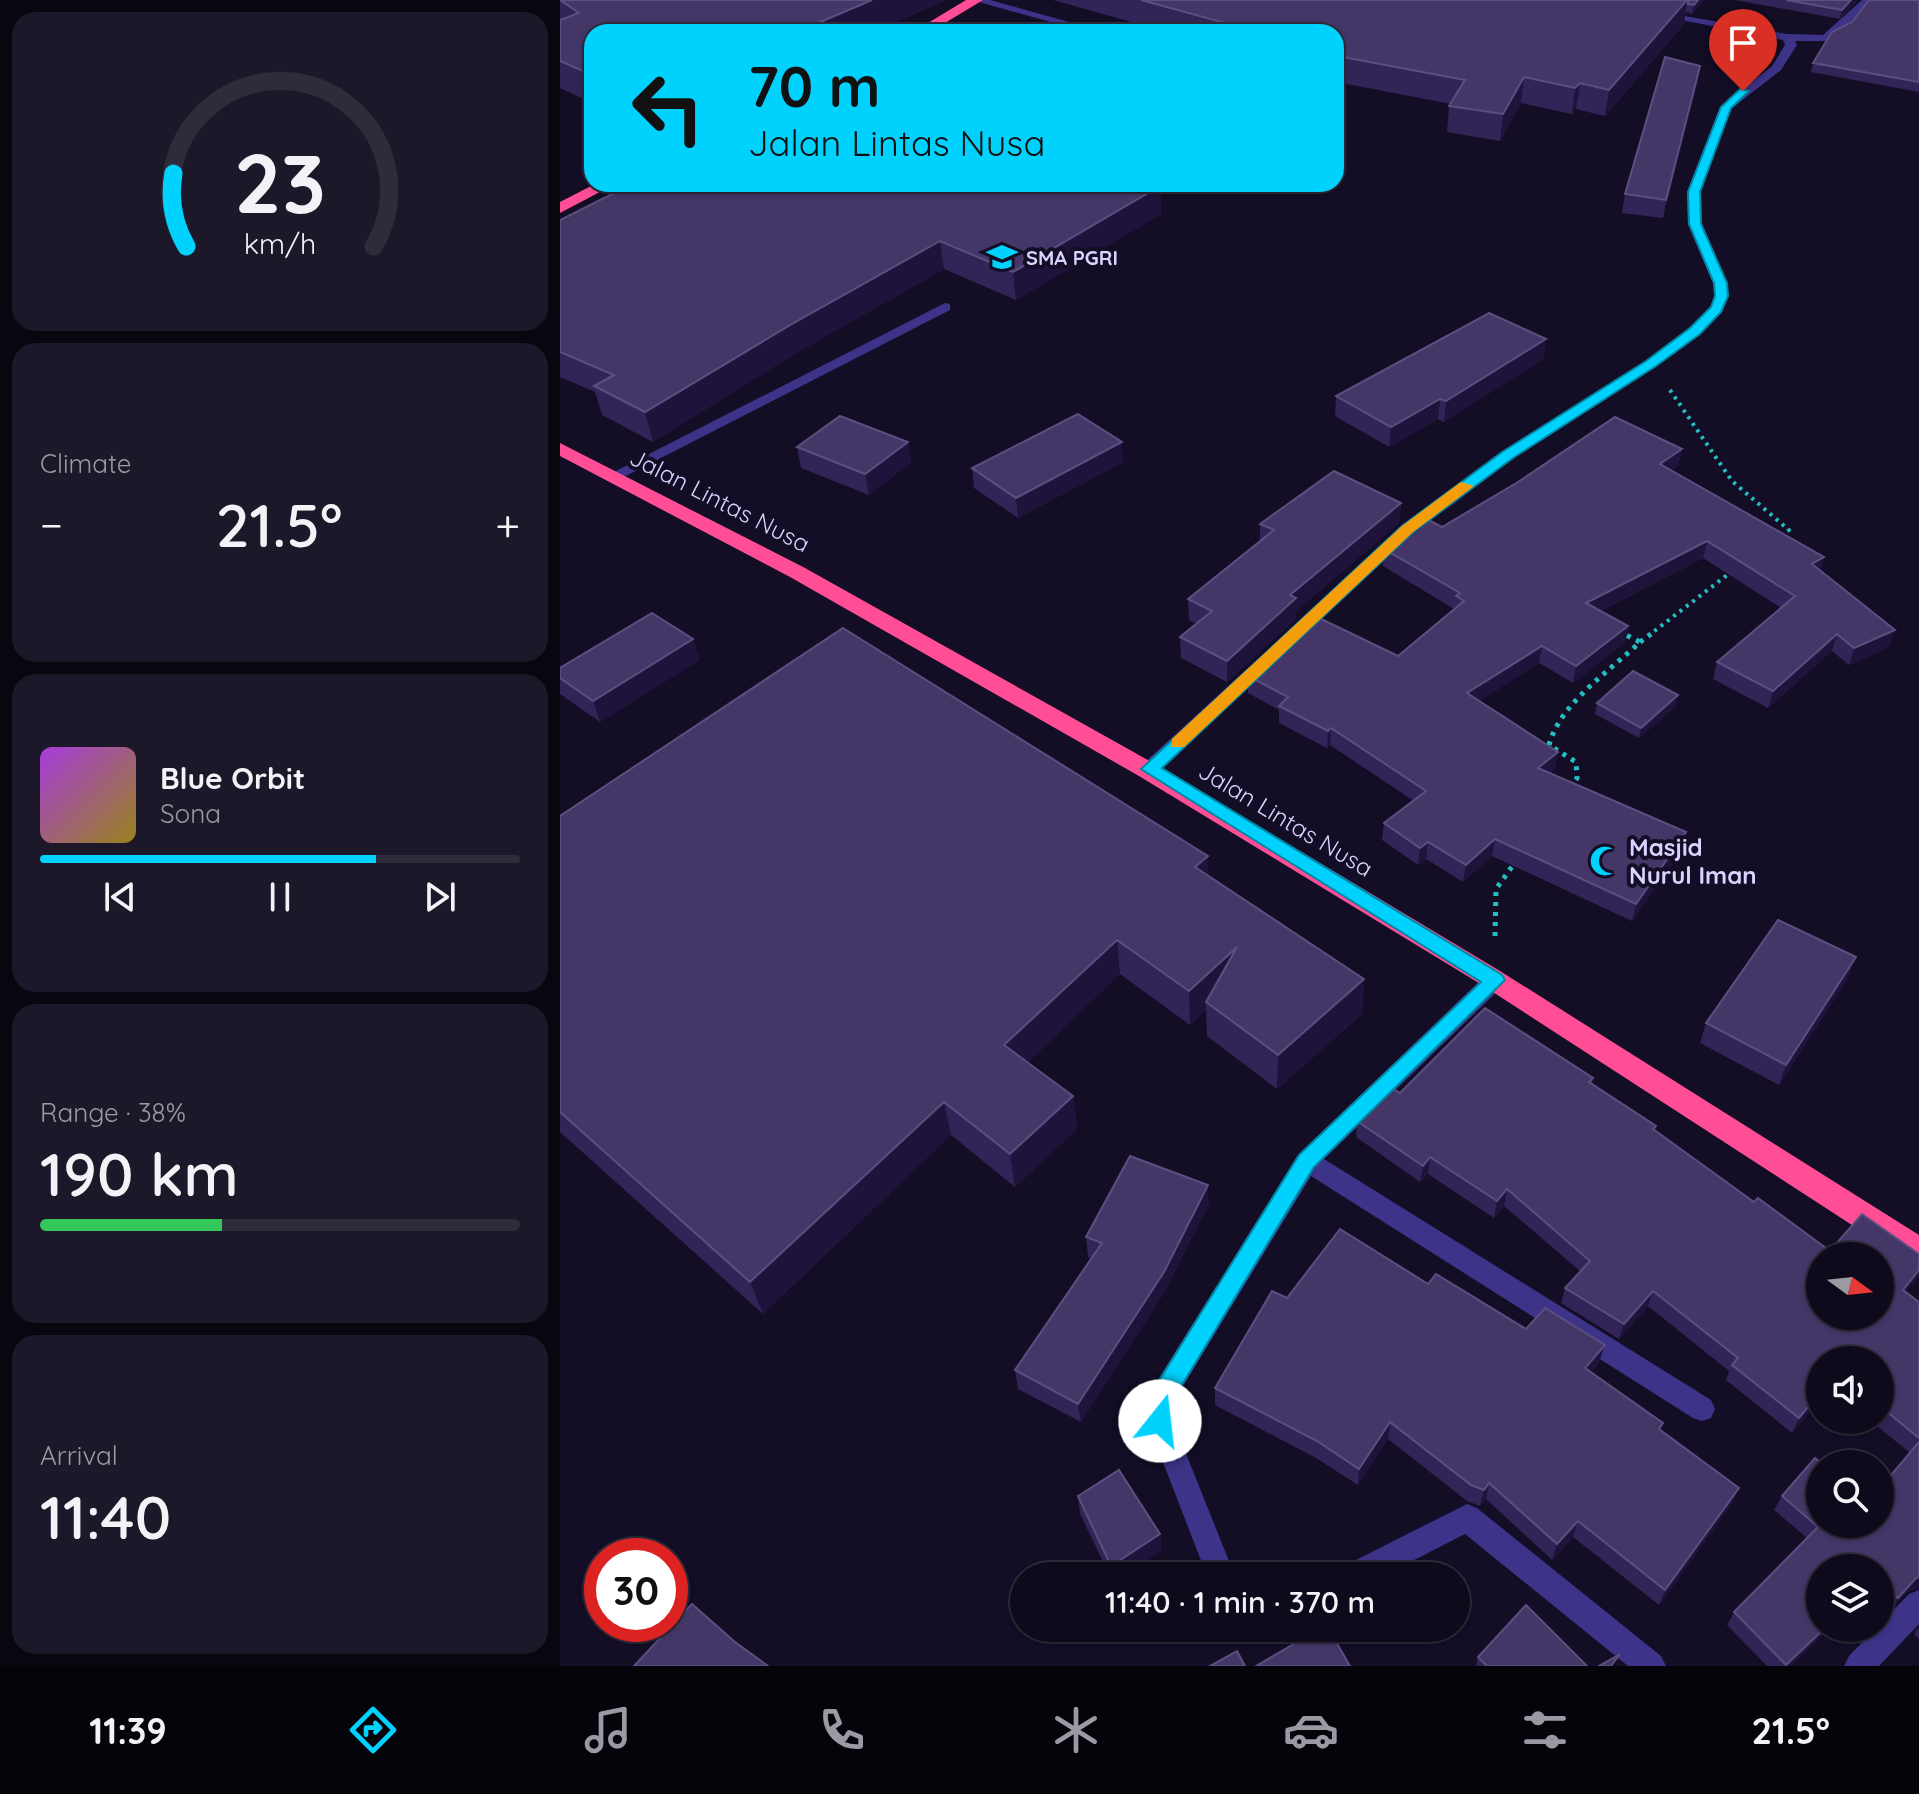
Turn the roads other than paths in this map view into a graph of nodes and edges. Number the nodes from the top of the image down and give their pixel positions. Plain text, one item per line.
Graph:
1 (977, 0) edge
2 (1868, 0) edge
3 (1642, 9) edge
4 (934, 24) edge
5 (1068, 24) edge
6 (1787, 37) junction
7 (591, 192) edge
8 (560, 208) edge
9 (945, 307) dead end
10 (560, 449) edge
11 (614, 476) junction
12 (1150, 769) junction
13 (1495, 980) junction
14 (1307, 1161) junction
15 (1919, 1251) edge
16 (1702, 1409) dead end
17 (1215, 1562) edge
18 (1381, 1562) edge
19 (1919, 1604) edge
20 (1651, 1666) edge
21 (1859, 1666) edge

1 - 4 highway
1 - 5 street
2 - 6 street
3 - 6 street
6 - 12 street
7 - 8 highway
9 - 11 street
10 - 11 highway, Jalan Lintas Nusa
11 - 12 highway, Jalan Lintas Nusa
12 - 13 highway, Jalan Lintas Nusa
13 - 14 street
13 - 15 highway, Jalan Lintas Nusa
14 - 16 street
14 - 17 street
18 - 20 street
19 - 21 street

